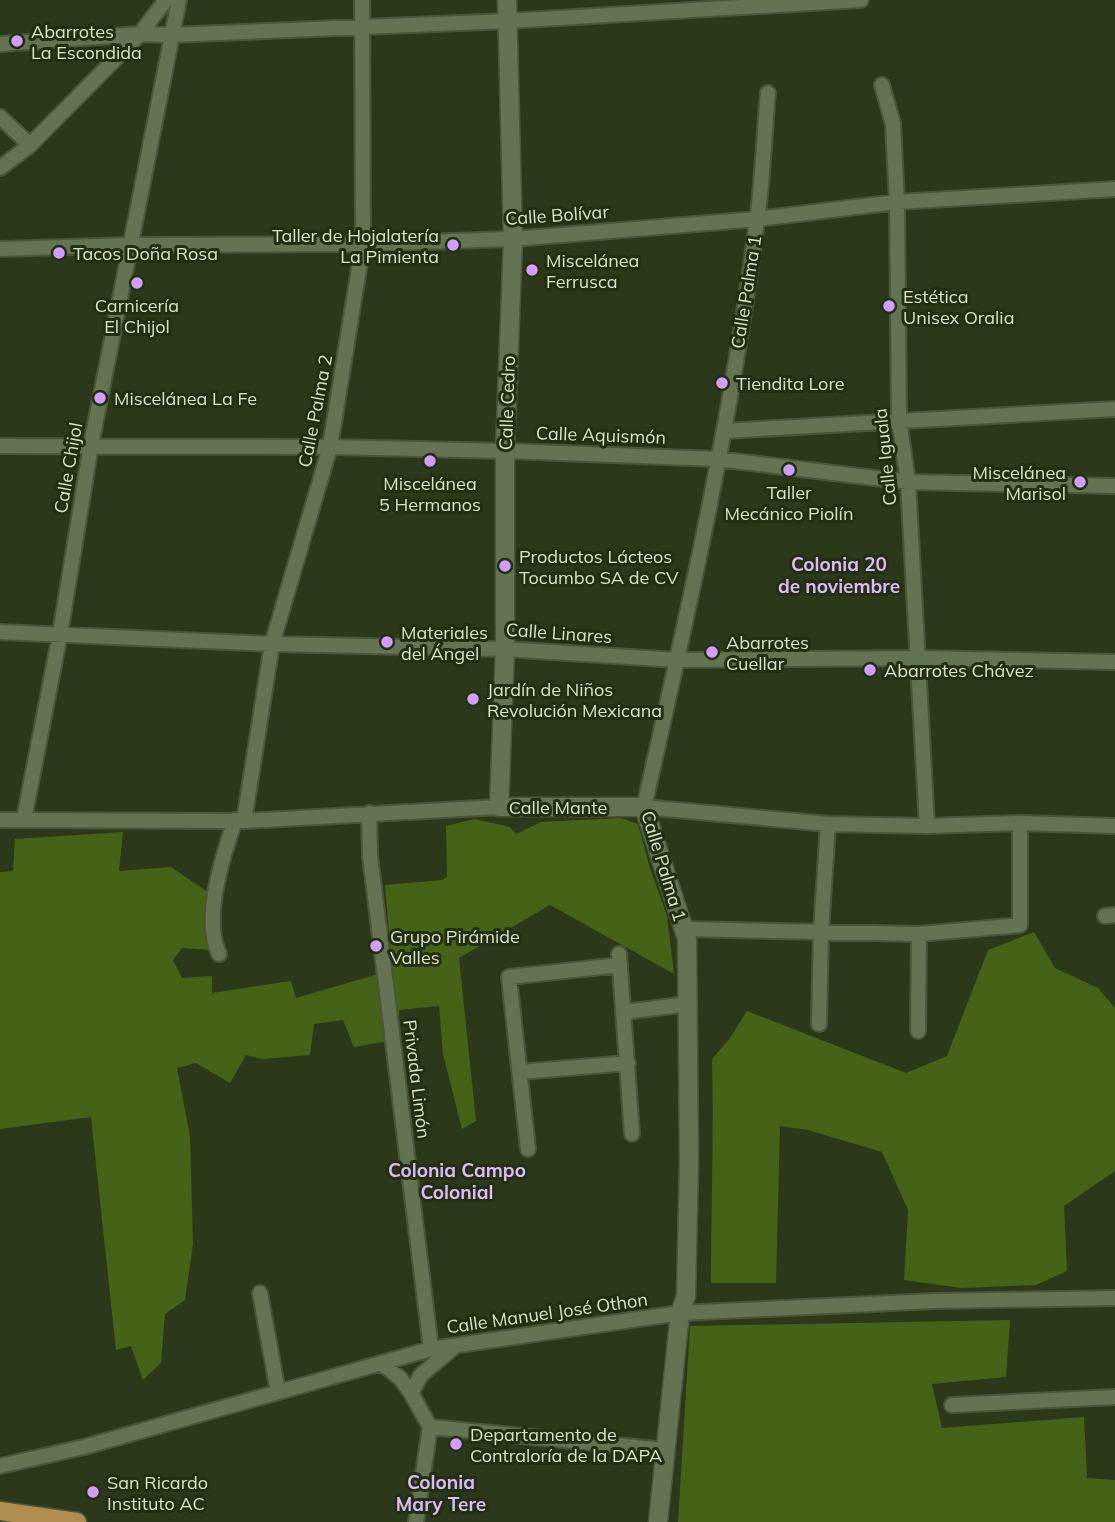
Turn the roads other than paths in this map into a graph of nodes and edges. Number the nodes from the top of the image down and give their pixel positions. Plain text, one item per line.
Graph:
1 (166, 0) edge
2 (179, 0) edge
3 (362, 0) edge
4 (507, 0) edge
5 (861, 0) edge
6 (508, 22) junction
7 (361, 26) junction
8 (140, 34) junction
9 (171, 35) junction
10 (98, 37) junction
11 (0, 44) edge
12 (107, 67) junction
13 (882, 85) dead end
14 (768, 93) dead end
15 (0, 117) edge
16 (30, 145) junction
17 (0, 169) edge
18 (1115, 189) edge
19 (897, 202) junction
20 (757, 219) junction
21 (513, 239) junction
22 (363, 244) junction
23 (131, 245) junction
24 (0, 249) edge
25 (1115, 409) edge
26 (899, 420) junction
27 (724, 432) junction
28 (91, 445) junction
29 (0, 446) edge
30 (330, 447) junction
31 (505, 451) junction
32 (717, 459) junction
33 (908, 482) junction
34 (1115, 486) edge
35 (0, 632) edge
36 (60, 634) junction
37 (272, 644) junction
38 (505, 649) junction
39 (918, 658) junction
40 (678, 660) junction
41 (1115, 662) edge
42 (499, 807) junction
43 (644, 807) junction
44 (369, 813) junction
45 (0, 820) edge
46 (24, 820) junction
47 (239, 820) junction
48 (1020, 823) junction
49 (828, 824) junction
50 (928, 826) junction
51 (1115, 826) edge
52 (684, 929) junction
53 (821, 932) junction
54 (919, 934) junction
55 (219, 954) dead end
56 (688, 1004) junction
57 (625, 1012) junction
58 (819, 1024) dead end
59 (918, 1031) dead end
60 (628, 1063) junction
61 (520, 1072) junction
62 (632, 1134) dead end
63 (528, 1149) dead end
64 (260, 1293) dead end
65 (1115, 1298) edge
66 (680, 1313) junction
67 (456, 1346) junction
68 (431, 1349) junction
69 (381, 1363) junction
70 (278, 1392) junction
71 (411, 1393) junction
72 (1115, 1397) edge
73 (953, 1405) dead end
74 (430, 1427) junction
75 (665, 1450) junction
76 (0, 1466) edge
77 (0, 1511) edge
78 (76, 1522) edge
79 (416, 1522) edge
80 (658, 1522) edge

1 - 8 street
2 - 9 street, Calle Chijol
3 - 7 street, Calle Palma 2
4 - 6 street, Calle Cedro
5 - 6 street
6 - 7 street
6 - 21 street, Calle Cedro
7 - 9 street
7 - 22 street, Calle Palma 2
8 - 9 street
8 - 10 street
8 - 12 street
9 - 23 street, Calle Chijol
10 - 11 street
10 - 12 street
12 - 16 street
13 - 19 street, Calle Iguala
14 - 20 street, Calle Palma 1
15 - 16 street
16 - 17 street
18 - 19 street, Calle Bolívar
19 - 20 street, Calle Bolívar
19 - 26 street, Calle Iguala
20 - 21 street, Calle Bolívar
20 - 27 street, Calle Palma 1
21 - 22 street, Calle Bolívar
21 - 31 street, Calle Cedro
22 - 23 street, Calle Bolívar
22 - 30 street, Calle Palma 2
23 - 24 street, Calle Bolívar
23 - 28 street, Calle Chijol
25 - 26 street
26 - 27 street
26 - 33 street, Calle Iguala
27 - 32 street, Calle Palma 1
28 - 29 street, Calle Aquismón
28 - 30 street, Calle Aquismón
28 - 36 street, Calle Chijol
30 - 31 street, Calle Aquismón
30 - 37 street, Calle Palma 2
31 - 32 street, Calle Aquismón
31 - 38 street, Calle Cedro
32 - 33 street, Calle Aquismón
32 - 40 street, Calle Palma 1
33 - 34 street, Calle Aquismón
33 - 39 street, Calle Iguala
35 - 36 street, Calle Linares
36 - 37 street, Calle Linares
36 - 46 street, Calle Chijol
37 - 38 street, Calle Linares
37 - 47 street, Calle Palma 2
38 - 40 street, Calle Linares
38 - 42 street, Calle Cedro
39 - 40 street, Calle Linares
39 - 41 street, Calle Linares
39 - 50 street, Calle Iguala
40 - 43 street, Calle Palma 1
42 - 43 street, Calle Mante
42 - 44 street, Calle Mante
43 - 49 street, Calle Mante
43 - 52 street, Calle Palma 1
44 - 47 street, Calle Mante
44 - 68 street, Privada Limón
45 - 46 street, Calle Mante
46 - 47 street, Calle Mante
47 - 55 street, Calle Palma 2
48 - 50 street, Calle Mante
48 - 51 street, Calle Mante
48 - 54 street
49 - 50 street, Calle Mante
49 - 53 street
52 - 53 street
52 - 56 street, Calle Palma 1
53 - 54 street
53 - 58 street
54 - 59 street
56 - 57 street
56 - 66 street, Calle Palma 1
57 - 60 street
57 - 61 street
60 - 61 street
60 - 62 street
61 - 63 street
64 - 70 street
65 - 66 street, Calle Manuel José Othon
66 - 67 street, Calle Manuel José Othon
66 - 75 street, Calle Palma 1
67 - 68 street, Calle Manuel José Othon
67 - 71 street
68 - 69 street, Calle Manuel José Othon
69 - 70 street, Calle Manuel José Othon
69 - 71 street
70 - 76 street, Calle Manuel José Othon
71 - 74 street
72 - 73 street
74 - 75 street
74 - 79 street
75 - 80 street, Calle Palma 1
77 - 78 main road

